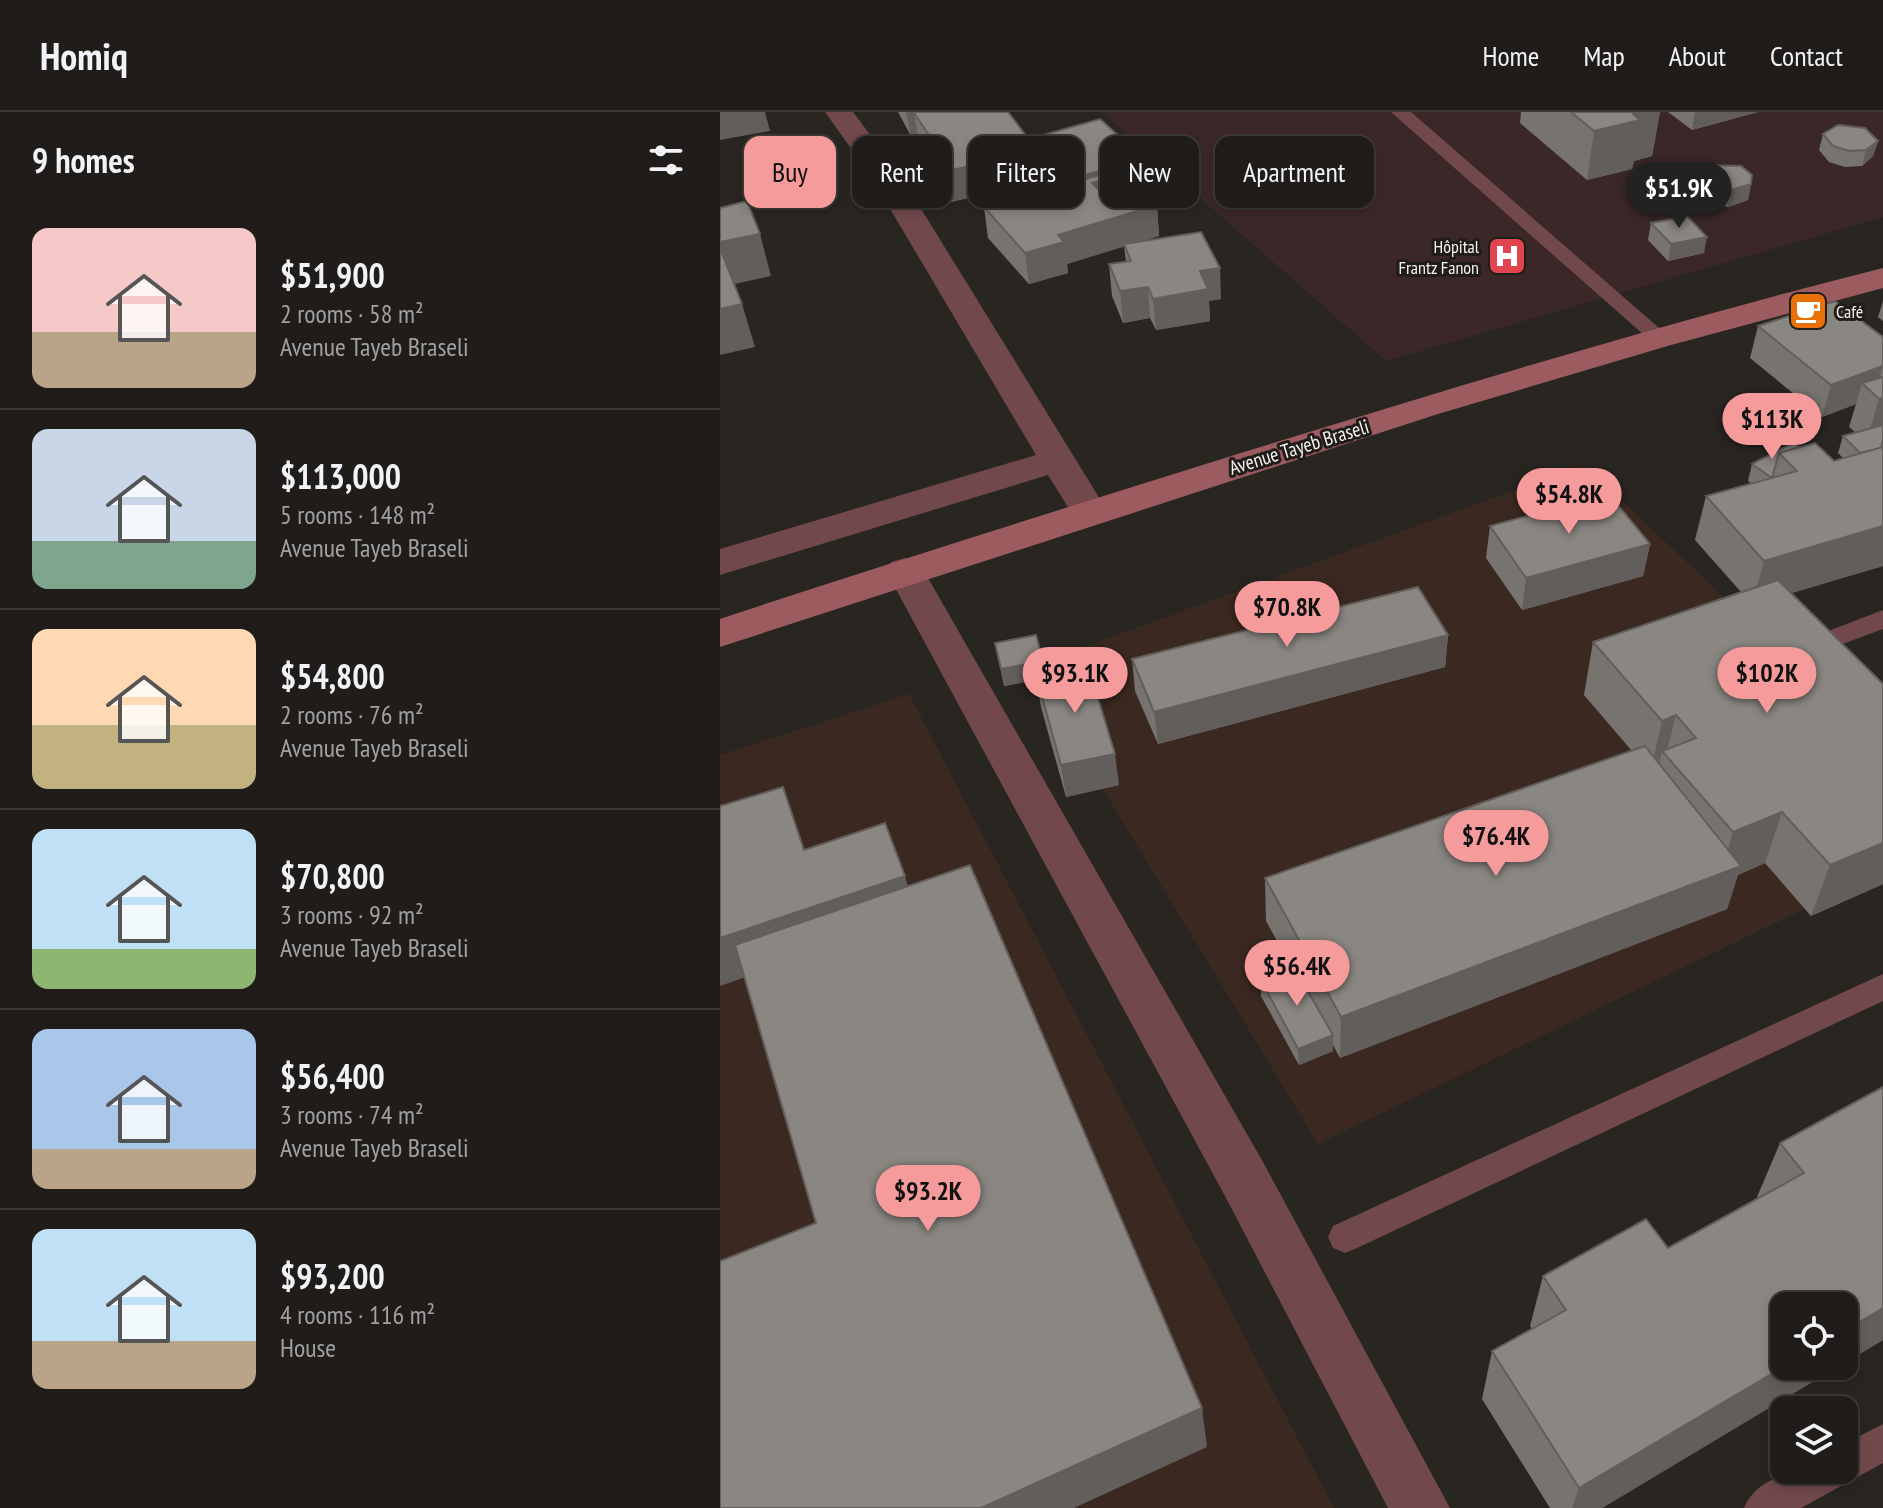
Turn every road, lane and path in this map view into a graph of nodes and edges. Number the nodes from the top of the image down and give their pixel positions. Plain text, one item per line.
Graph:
1 (839, 112) edge
2 (1400, 112) edge
3 (1883, 278) edge
4 (1659, 338) junction
5 (1058, 460) junction
6 (1089, 512) junction
7 (720, 562) edge
8 (905, 571) junction
9 (1883, 619) edge
10 (720, 633) edge
11 (1840, 636) edge
12 (1883, 987) edge
13 (1345, 1237) dead end
14 (1883, 1443) edge
15 (1858, 1456) edge
16 (1807, 1484) edge
17 (1420, 1508) edge
18 (1763, 1508) edge

1 - 5 street
2 - 4 lane
3 - 4 main road, Avenue Tayeb Braseli
4 - 6 main road, Avenue Tayeb Braseli
5 - 6 street
5 - 7 street
6 - 8 main road, Avenue Tayeb Braseli
8 - 10 main road, Avenue Tayeb Braseli
8 - 17 street
9 - 11 lane
12 - 13 lane
14 - 15 lane
16 - 18 lane

